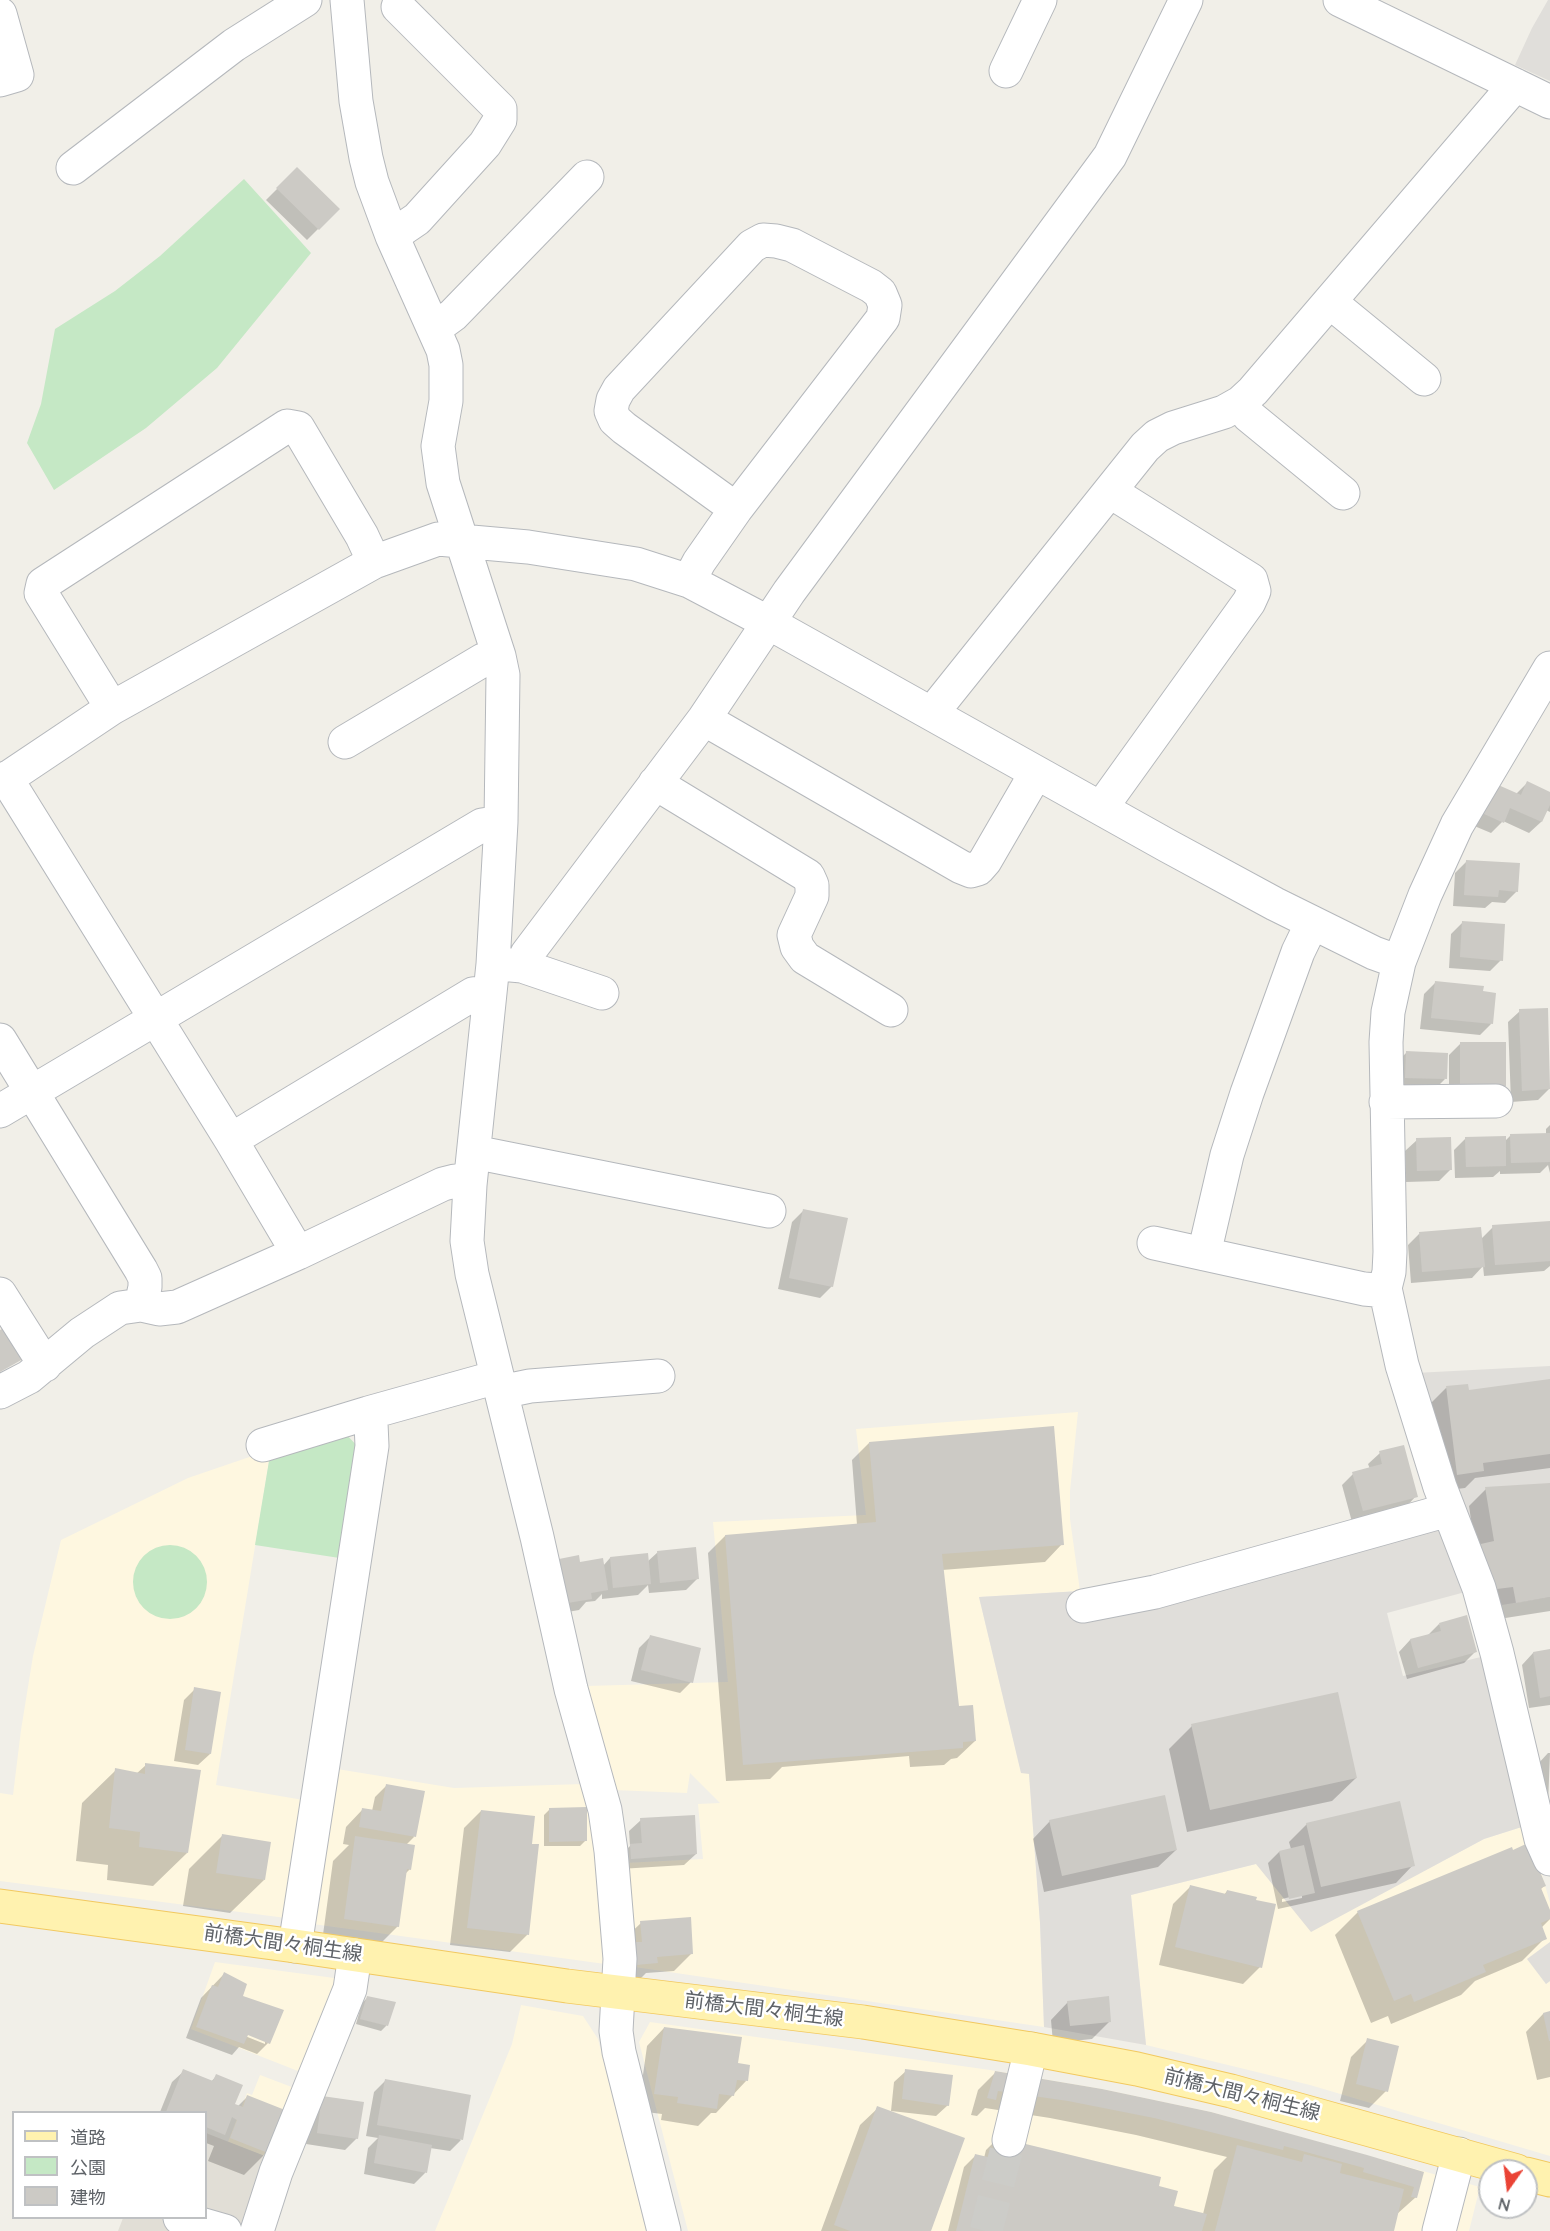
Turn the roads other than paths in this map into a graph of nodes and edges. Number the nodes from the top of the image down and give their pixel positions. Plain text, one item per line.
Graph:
1 (305, 0) edge
2 (1040, 0) edge
3 (1186, 0) edge
4 (1340, 0) edge
5 (401, 4) edge
6 (0, 14) edge
7 (349, 15) edge
8 (1006, 71) dead end
9 (0, 80) edge
10 (1515, 85) junction
11 (1550, 102) edge
12 (73, 168) dead end
13 (587, 177) dead end
14 (392, 236) junction
15 (1330, 302) junction
16 (434, 329) junction
17 (1424, 379) dead end
18 (1240, 403) junction
19 (1111, 492) junction
20 (1343, 493) dead end
21 (736, 509) junction
22 (460, 540) junction
23 (374, 562) junction
24 (689, 581) junction
25 (770, 623) junction
26 (499, 656) junction
27 (1550, 668) edge
28 (112, 708) junction
29 (932, 713) junction
30 (704, 719) junction
31 (345, 742) dead end
32 (1036, 772) junction
33 (3, 780) edge
34 (655, 783) junction
35 (1101, 808) junction
36 (501, 822) junction
37 (1312, 923) junction
38 (1399, 962) junction
39 (501, 974) junction
40 (602, 993) dead end
41 (891, 1010) dead end
42 (155, 1020) junction
43 (0, 1040) edge
44 (31, 1092) junction
45 (1496, 1101) dead end
46 (1386, 1102) junction
47 (0, 1111) edge
48 (231, 1140) junction
49 (474, 1152) junction
50 (470, 1185) junction
51 (769, 1210) dead end
52 (1154, 1243) dead end
53 (298, 1253) junction
54 (1204, 1254) junction
55 (1385, 1288) junction
56 (0, 1294) edge
57 (141, 1305) junction
58 (45, 1365) junction
59 (658, 1376) dead end
60 (499, 1384) junction
61 (0, 1392) edge
62 (368, 1413) junction
63 (263, 1446) dead end
64 (1448, 1510) junction
65 (1083, 1606) dead end
66 (1549, 1856) edge
67 (0, 1906) edge
68 (295, 1946) junction
69 (356, 1955) junction
70 (618, 1992) junction
71 (1031, 2049) junction
72 (1008, 2140) tunnel mouth
73 (1459, 2154) junction
74 (1478, 2160) edge
75 (186, 2219) edge
76 (225, 2231) edge
77 (257, 2231) edge
78 (664, 2231) edge
79 (1439, 2231) edge

1 - 12 street
2 - 8 street
3 - 25 street
4 - 10 street
5 - 7 street
5 - 14 street
6 - 9 street
7 - 14 street
10 - 11 street
10 - 15 street
13 - 16 street
14 - 16 street
15 - 17 street
15 - 18 street
16 - 22 street
18 - 19 street
18 - 20 street
19 - 29 street
19 - 35 street
21 - 21 street
21 - 24 street
22 - 23 street
22 - 24 street
22 - 26 street
23 - 28 street
23 - 28 street
24 - 25 street
25 - 29 street
25 - 30 street
26 - 31 street
26 - 36 street
27 - 38 street
28 - 33 street
29 - 32 street
30 - 32 street
30 - 34 street
32 - 35 street
33 - 42 street
34 - 39 street
34 - 41 street
35 - 37 street
36 - 39 street
36 - 42 street
37 - 38 street
37 - 54 street
38 - 46 street
39 - 40 street
39 - 48 street
39 - 49 street
42 - 44 street
42 - 48 street
43 - 44 street
44 - 47 street
44 - 57 street
45 - 46 street
46 - 55 street
48 - 53 street
49 - 50 street
49 - 51 street
50 - 53 street
50 - 60 street
52 - 54 street
53 - 57 street
54 - 55 street
55 - 64 street
56 - 58 street
57 - 58 street
58 - 61 street
59 - 60 street
60 - 62 street
60 - 70 street
62 - 63 street
62 - 68 street
64 - 65 street
64 - 66 street
67 - 68 main road, 前橋大間々桐生線
68 - 69 main road, 前橋大間々桐生線
69 - 70 main road, 前橋大間々桐生線
69 - 77 street
70 - 71 main road, 前橋大間々桐生線
70 - 78 street
71 - 72 street
71 - 73 main road, 前橋大間々桐生線
73 - 74 main road, 前橋大間々桐生線
73 - 79 street
75 - 76 street

